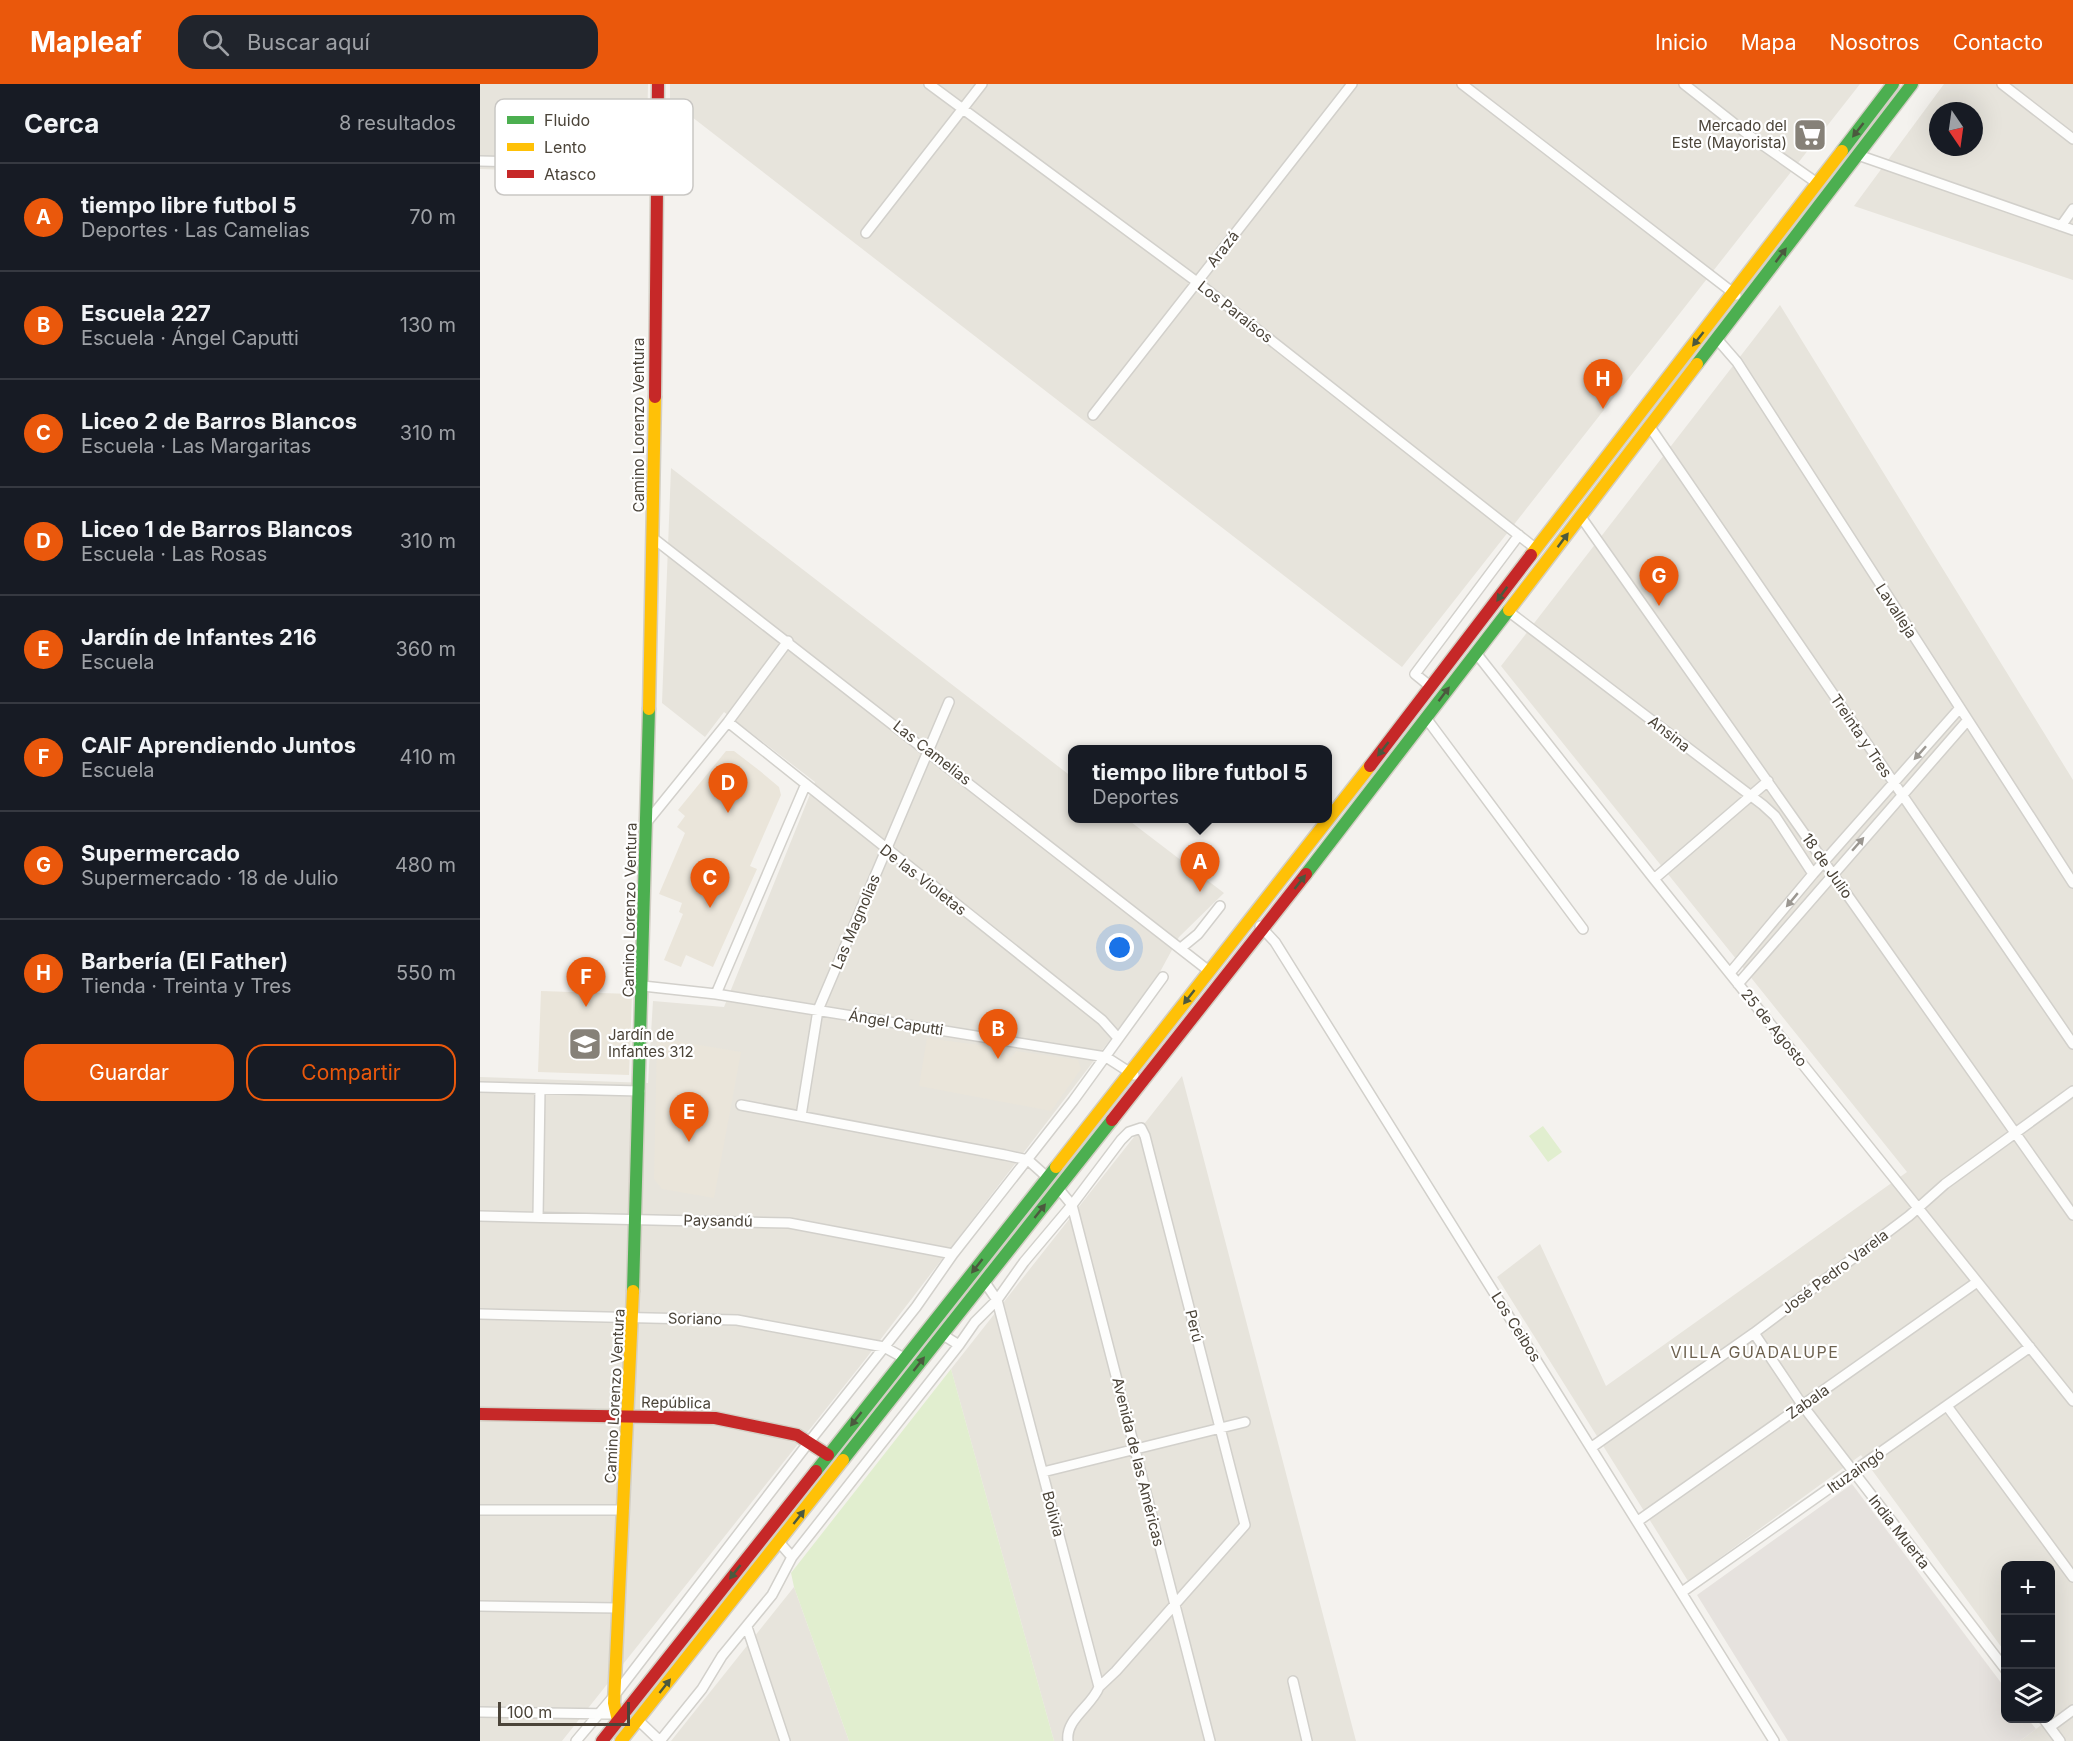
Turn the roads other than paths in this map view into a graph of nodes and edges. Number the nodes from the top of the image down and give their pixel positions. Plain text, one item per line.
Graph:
1 (658, 84) edge
2 (929, 84) edge
3 (982, 84) edge
4 (1352, 84) edge
5 (1462, 84) edge
6 (1684, 84) edge
7 (1893, 84) edge
8 (1912, 84) edge
9 (2002, 84) edge
10 (658, 99) edge
11 (962, 110) junction
12 (2073, 139) edge
13 (1858, 155) junction
14 (480, 161) edge
15 (495, 161) edge
16 (1817, 183) junction
17 (656, 195) edge
18 (2073, 209) edge
19 (2061, 226) junction
20 (2073, 230) edge
21 (866, 233) dead end
22 (1197, 282) junction
23 (1733, 293) junction
24 (1746, 302) junction
25 (1717, 339) junction
26 (1093, 415) dead end
27 (1650, 427) junction
28 (1581, 516) junction
29 (1519, 535) junction
30 (653, 538) junction
31 (1535, 548) junction
32 (1508, 611) junction
33 (788, 641) junction
34 (1476, 653) junction
35 (1431, 687) junction
36 (949, 702) dead end
37 (1959, 709) junction
38 (1426, 718) junction
39 (1967, 721) junction
40 (728, 722) junction
41 (930, 751) junction
42 (1768, 781) junction
43 (1893, 783) junction
44 (805, 786) junction
45 (1901, 794) junction
46 (1750, 797) junction
47 (1332, 814) edge
48 (647, 822) junction
49 (1325, 823) edge
50 (887, 851) junction
51 (1824, 862) junction
52 (1813, 874) junction
53 (1832, 874) junction
54 (1654, 879) junction
55 (2073, 884) edge
56 (1220, 906) dead end
57 (1251, 918) junction
58 (1264, 928) junction
59 (1583, 929) dead end
60 (1181, 948) junction
61 (1209, 971) junction
62 (1730, 973) junction
63 (1163, 977) dead end
64 (1738, 984) junction
65 (643, 986) junction
66 (716, 994) junction
67 (818, 1010) junction
68 (1118, 1038) junction
69 (2073, 1044) edge
70 (1106, 1057) junction
71 (1130, 1072) junction
72 (1142, 1081) junction
73 (480, 1087) edge
74 (540, 1089) junction
75 (2073, 1090) edge
76 (640, 1091) junction
77 (741, 1106) dead end
78 (801, 1116) junction
79 (2015, 1131) junction
80 (1028, 1161) junction
81 (1047, 1177) junction
82 (1058, 1188) junction
83 (1072, 1204) junction
84 (1919, 1206) junction
85 (2073, 1215) edge
86 (480, 1216) edge
87 (538, 1217) junction
88 (637, 1220) junction
89 (954, 1254) junction
90 (984, 1281) junction
91 (1977, 1282) junction
92 (997, 1300) junction
93 (480, 1314) edge
94 (633, 1318) junction
95 (1754, 1333) junction
96 (942, 1335) junction
97 (959, 1346) junction
98 (884, 1347) junction
99 (2030, 1347) junction
100 (904, 1358) junction
101 (2073, 1401) edge
102 (1803, 1406) junction
103 (1947, 1406) junction
104 (480, 1414) edge
105 (628, 1417) junction
106 (1245, 1422) dead end
107 (1220, 1429) junction
108 (808, 1442) junction
109 (1592, 1447) junction
110 (1135, 1449) junction
111 (828, 1455) junction
112 (1043, 1472) junction
113 (1854, 1473) junction
114 (480, 1510) edge
115 (624, 1510) junction
116 (1638, 1521) junction
117 (779, 1542) junction
118 (792, 1557) junction
119 (2073, 1577) edge
120 (694, 1592) junction
121 (1682, 1592) junction
122 (710, 1603) junction
123 (1174, 1605) junction
124 (480, 1606) edge
125 (618, 1608) junction
126 (747, 1627) junction
127 (653, 1644) junction
128 (668, 1656) junction
129 (2005, 1669) edge
130 (1293, 1681) dead end
131 (1099, 1687) junction
132 (614, 1696) junction
133 (2073, 1710) edge
134 (480, 1712) edge
135 (599, 1713) junction
136 (617, 1717) junction
137 (638, 1720) junction
138 (2046, 1723) edge
139 (2050, 1727) junction
140 (625, 1737) edge
141 (576, 1741) edge
142 (602, 1741) edge
143 (660, 1741) edge
144 (785, 1741) edge
145 (1068, 1741) edge
146 (1210, 1741) edge
147 (1307, 1741) edge
148 (1774, 1741) edge
149 (2060, 1741) edge

1 - 10 main road, Camino Lorenzo Ventura
2 - 11 street, Los Paraísos
3 - 11 street
4 - 22 street, Arazá
5 - 23 street
6 - 16 street
7 -> 16 main road
8 - 13 main road
9 - 12 street
11 - 21 street
11 - 22 street, Los Paraísos
13 - 19 street
24 -> 13 main road
14 - 15 street
16 - 23 main road
17 - 30 main road, Camino Lorenzo Ventura
18 - 19 street
19 - 20 street
22 - 26 street, Arazá
22 - 29 street, Los Paraísos
23 - 24 street
23 -> 31 main road
24 - 25 main road
25 - 27 main road
25 - 37 street, Lavalleja
27 - 28 main road
27 - 43 street, Treinta y Tres
32 -> 28 main road
28 - 42 street, 18 de Julio
29 - 31 street, Los Paraísos
29 - 35 street
30 - 33 street, Las Camelias
30 - 48 main road, Camino Lorenzo Ventura
31 -> 35 main road
32 - 34 main road
32 - 46 street, Ansina
33 - 40 street
33 - 41 street, Las Camelias
38 -> 34 main road
34 - 54 street, 25 de Agosto
35 -> 47 main road
36 - 41 street, Las Magnolias
37 - 39 street, Lavalleja
37 -> 43 street
58 -> 38 main road
38 - 59 street
39 - 45 street
39 - 55 street, Lavalleja
40 - 44 street, De las Violetas
40 - 48 street
41 - 50 street, Las Magnolias
41 - 60 street, Las Camelias
42 - 46 street
42 - 51 street, 18 de Julio
43 - 45 street, Treinta y Tres
43 - 51 street
44 - 50 street, De las Violetas
44 - 66 street
53 -> 45 street
45 - 69 street, Treinta y Tres
46 - 52 street, Ansina
46 - 54 street
48 - 65 main road, Camino Lorenzo Ventura
49 -> 57 main road
50 - 67 street, Las Magnolias
50 - 68 street, De las Violetas
51 - 52 street
51 - 53 street, 18 de Julio
52 -> 62 street
53 - 64 street
53 - 79 street, 18 de Julio
54 - 62 street, 25 de Agosto
56 - 60 street
57 - 58 street, Los Ceibos
57 - 61 main road
58 - 72 main road
58 - 109 street, Los Ceibos
60 - 61 street, Las Camelias
61 -> 71 main road
62 - 64 street, 25 de Agosto
63 - 68 street
64 - 84 street, 25 de Agosto
65 - 66 street, Ángel Caputti
65 - 76 main road, Camino Lorenzo Ventura
66 - 67 street, Ángel Caputti
67 - 70 street, Ángel Caputti
67 - 78 street, Las Magnolias
68 - 70 street
70 - 71 street, Ángel Caputti
70 - 80 street
71 - 72 street, Ángel Caputti
71 - 81 main road
72 - 82 main road
73 - 74 street
74 - 76 street
74 - 87 street
75 - 79 street, José Pedro Varela
76 - 88 main road, Camino Lorenzo Ventura
77 - 78 street
78 - 80 street
79 - 84 street, José Pedro Varela
79 - 85 street, 18 de Julio
80 - 81 street
80 - 89 street
81 -> 100 main road
82 - 83 street, Avenida de las Américas
90 -> 82 main road
83 - 92 street
83 - 107 street, Perú
83 - 110 street, Avenida de las Américas
84 - 91 street, 25 de Agosto
84 - 95 street, José Pedro Varela
86 - 87 street, Paysandú
87 - 88 street, Paysandú
88 - 89 street, Paysandú
88 - 94 main road, Camino Lorenzo Ventura
89 - 98 street
90 - 92 street, Bolivia
90 - 96 main road
91 - 99 street, 25 de Agosto
91 - 102 street, Zabala
92 - 97 street
92 - 112 street, Bolivia
93 - 94 street, Soriano
94 - 98 street, Soriano
94 - 105 main road, Camino Lorenzo Ventura
95 - 102 street, India Muerta
95 - 109 street, José Pedro Varela
96 - 97 street
117 -> 96 main road
97 - 118 street
98 - 100 street, Soriano
98 - 108 street
99 - 101 street, 25 de Agosto
99 - 103 street, Ituzaingó
100 -> 111 main road
102 - 113 street, India Muerta
102 - 116 street, Zabala
103 - 113 street, Ituzaingó
103 - 119 street
104 - 105 main road, República
105 - 108 main road, República
105 - 115 main road, Camino Lorenzo Ventura
106 - 107 street
107 - 110 street
107 - 123 street, Perú
108 - 111 main road, República
108 - 120 street
109 - 116 street, Los Ceibos
110 - 112 street
110 - 123 street, Avenida de las Américas
111 -> 122 main road
112 - 131 street, Bolivia
113 - 121 street, Ituzaingó
113 - 129 street, India Muerta
114 - 115 street
115 - 125 main road, Camino Lorenzo Ventura
116 - 121 street, Los Ceibos
117 - 118 street
137 -> 117 main road
118 - 126 street
120 - 122 street
120 - 127 street
121 - 148 street, Los Ceibos
122 - 128 main road
123 - 131 street
123 - 146 street, Avenida de las Américas
124 - 125 street
125 - 132 main road, Camino Lorenzo Ventura
126 - 143 street
126 - 144 street
127 - 128 street
127 - 132 street
128 - 136 main road
130 - 147 street
131 - 145 street
132 - 135 street
132 - 136 main road, Camino Lorenzo Ventura
133 - 139 street
134 - 135 street
135 - 136 street
135 - 141 street
136 - 140 street
136 - 142 main road
137 - 140 main road
137 - 143 street
138 - 139 street
139 - 149 street

